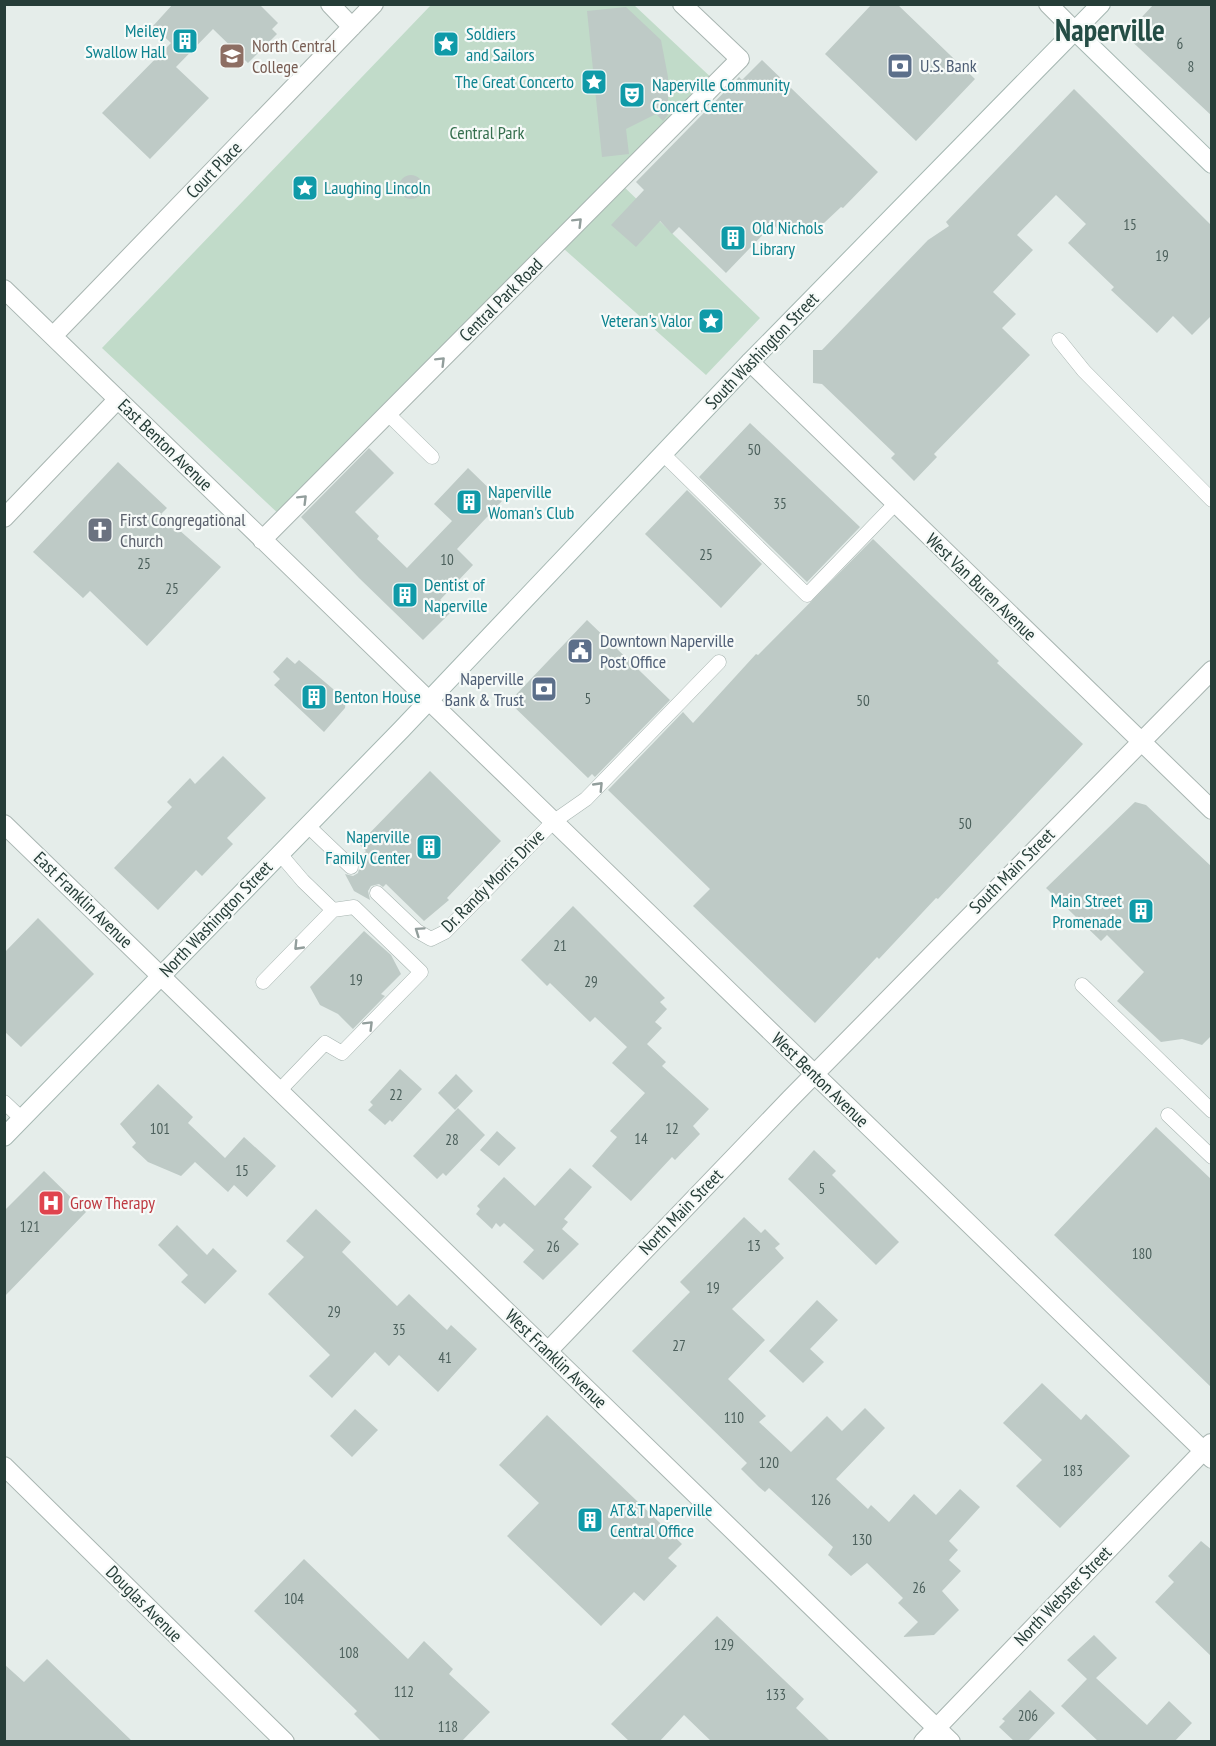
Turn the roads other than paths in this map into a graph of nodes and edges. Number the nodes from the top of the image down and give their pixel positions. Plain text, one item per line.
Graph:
1 (330, 4) edge
2 (374, 4) edge
3 (682, 4) edge
4 (1048, 4) edge
5 (1101, 4) edge
6 (352, 27) junction
7 (1075, 31) junction
8 (1212, 164) edge
9 (4, 289) edge
10 (53, 336) junction
11 (1059, 340) dead end
12 (750, 362) junction
13 (118, 399) junction
14 (388, 414) junction
15 (663, 454) junction
16 (432, 457) dead end
17 (1212, 500) edge
18 (895, 504) junction
19 (4, 518) edge
20 (262, 540) junction
21 (718, 662) dead end
22 (1212, 670) edge
23 (428, 701) junction
24 (1141, 742) junction
25 (1212, 810) edge
26 (553, 822) junction
27 (4, 824) edge
28 (308, 826) junction
29 (280, 854) junction
30 (351, 867) dead end
31 (377, 893) dead end
32 (333, 910) junction
33 (161, 977) junction
34 (263, 982) dead end
35 (1082, 985) dead end
36 (814, 1074) junction
37 (280, 1090) junction
38 (4, 1102) edge
39 (1212, 1111) edge
40 (1168, 1115) dead end
41 (22, 1119) junction
42 (4, 1137) edge
43 (1212, 1157) edge
44 (548, 1351) junction
45 (1209, 1451) edge
46 (4, 1466) edge
47 (937, 1727) junction
48 (285, 1742) edge
49 (923, 1742) edge
50 (951, 1742) edge

1 - 6 street
2 - 6 street, Court Place
14 -> 3 street, Central Park Road
4 - 7 street
5 - 7 street, South Washington Street
6 - 10 street, Court Place
7 - 8 street
7 - 12 street, South Washington Street
9 - 10 street, East Benton Avenue
10 - 13 street, East Benton Avenue
11 - 17 lane
12 - 15 street, South Washington Street
12 - 18 street, West Van Buren Avenue
13 - 19 street
13 - 20 street, East Benton Avenue
14 - 16 lane
20 -> 14 street, Central Park Road
15 - 18 lane
15 - 23 street, South Washington Street
18 - 24 street, West Van Buren Avenue
20 - 23 street, East Benton Avenue
26 -> 21 lane
22 - 24 street, South Main Street
23 - 26 street, West Benton Avenue
23 - 28 street, North Washington Street
24 - 25 street, West Van Buren Avenue
24 - 36 street, South Main Street
26 -> 31 lane, Dr. Randy Morris Drive
26 - 36 street, West Benton Avenue
27 - 33 street, East Franklin Avenue
28 - 29 street, North Washington Street
28 - 30 lane
29 - 32 lane
29 - 33 street, North Washington Street
32 -> 34 lane
37 -> 32 lane
33 - 37 street, West Franklin Avenue
33 - 41 street, North Washington Street
35 - 39 lane
36 - 44 street, North Main Street
36 - 45 street, West Benton Avenue
37 - 44 street, West Franklin Avenue
38 - 41 lane
40 - 43 lane
41 - 42 street, North Washington Street
44 - 47 street, West Franklin Avenue
45 - 47 street, North Webster Street
46 - 48 street, Douglas Avenue
47 - 49 street, North Webster Street
47 - 50 street, West Franklin Avenue

